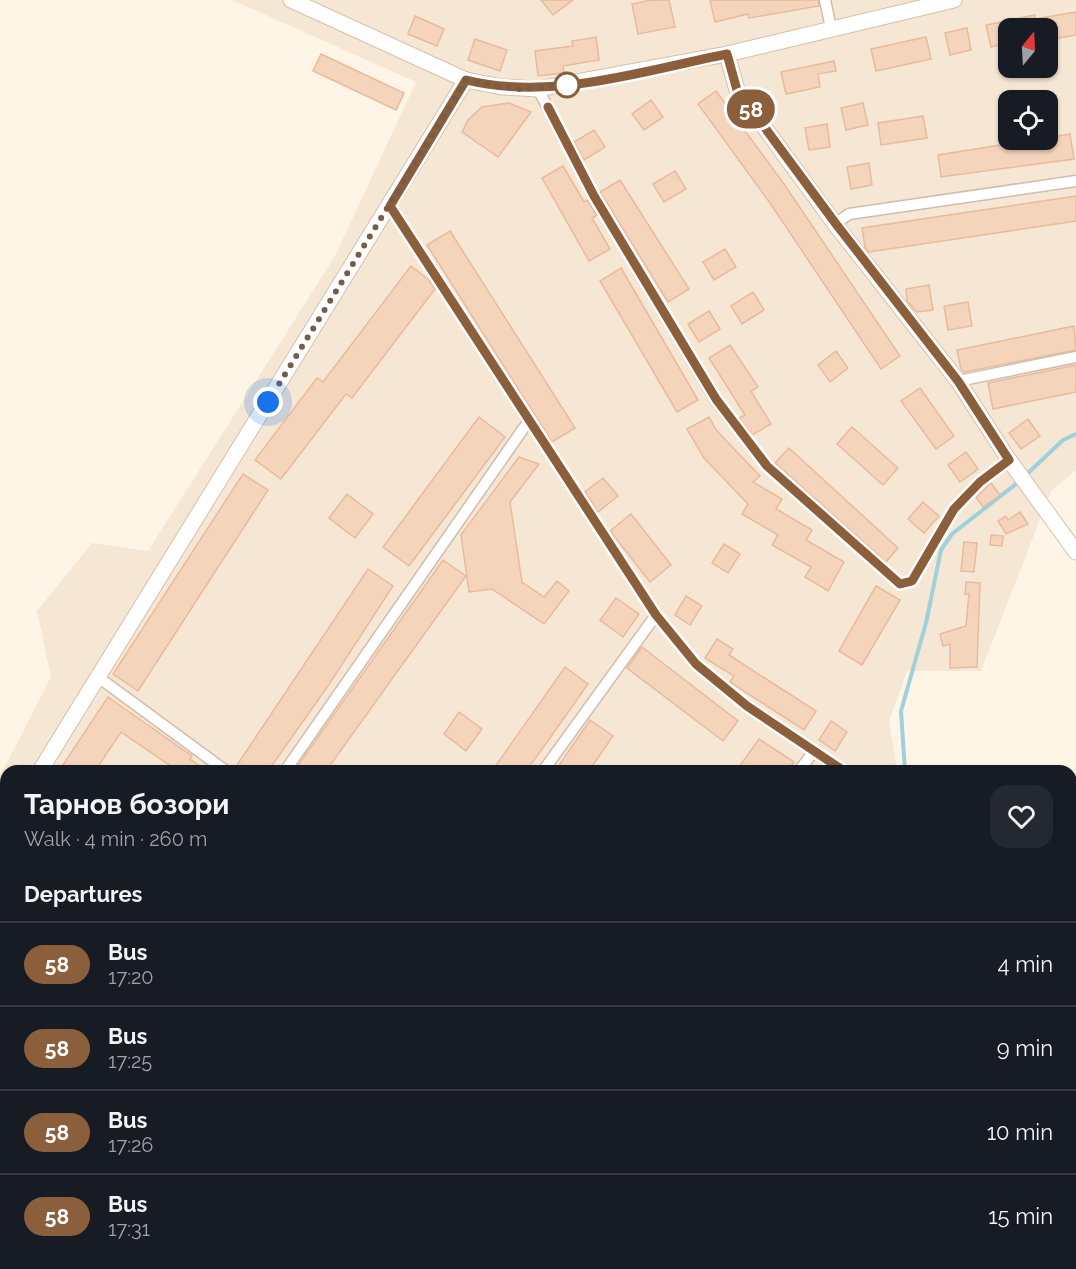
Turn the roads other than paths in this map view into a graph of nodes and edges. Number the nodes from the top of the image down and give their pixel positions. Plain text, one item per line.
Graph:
1 (291, 0) edge
2 (825, 0) edge
3 (954, 0) edge
4 (831, 28) junction
5 (727, 54) junction
6 (466, 80) junction
7 (538, 89) junction
8 (1076, 181) edge
9 (390, 206) junction
10 (836, 224) junction
11 (1076, 357) edge
12 (958, 381) junction
13 (530, 419) junction
14 (1013, 464) junction
15 (1076, 552) edge
16 (656, 615) junction
17 (98, 676) junction
18 (814, 751) junction
19 (44, 765) edge
20 (218, 765) edge
21 (289, 765) edge
22 (547, 765) edge
23 (804, 765) edge
24 (835, 765) edge

1 - 6 main road
2 - 4 street
3 - 4 main road
4 - 5 main road
5 - 7 main road
5 - 10 main road
6 - 7 main road
6 - 9 main road
7 - 14 street
8 - 10 street
9 - 13 street
9 - 17 main road
10 - 12 main road
11 - 12 street
12 - 14 main road
13 - 16 street
13 - 21 street
14 - 15 main road
16 - 18 street
16 - 22 street
17 - 19 main road
17 - 20 street
18 - 23 street
18 - 24 street

